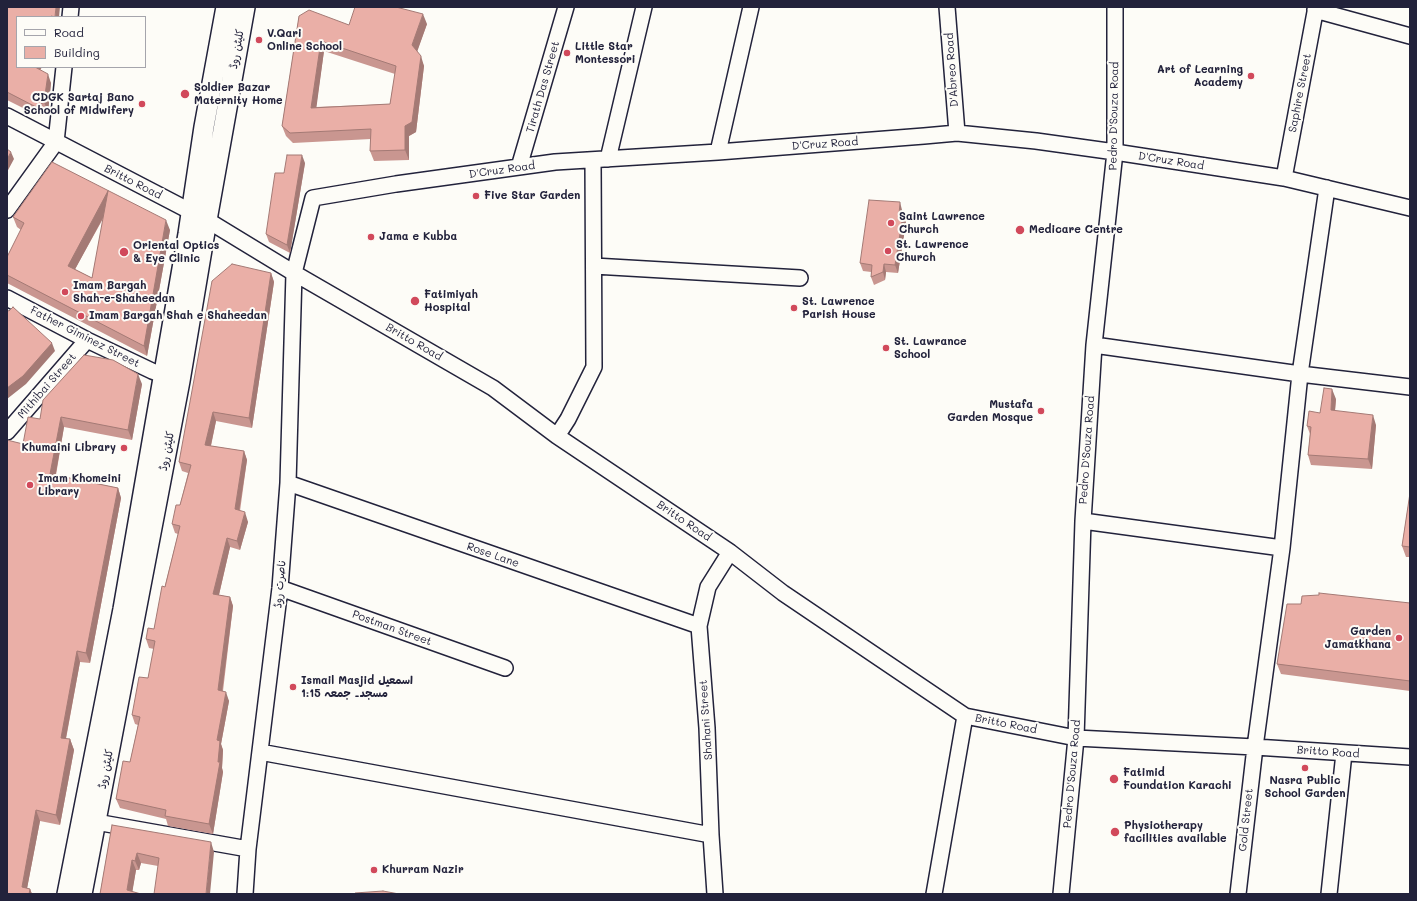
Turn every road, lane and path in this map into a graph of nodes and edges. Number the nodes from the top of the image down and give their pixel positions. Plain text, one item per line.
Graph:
1 (226, 7) edge
2 (245, 7) edge
3 (566, 7) edge
4 (644, 7) edge
5 (751, 7) edge
6 (947, 7) edge
7 (1115, 7) edge
8 (1315, 8) edge
9 (1410, 36) edge
10 (64, 68) edge
11 (7, 116) edge
12 (957, 133) junction
13 (56, 142) junction
14 (718, 152) junction
15 (1115, 152) junction
16 (600, 159) junction
17 (519, 167) junction
18 (1284, 178) junction
19 (1327, 188) junction
20 (1410, 208) edge
21 (7, 210) edge
22 (199, 216) junction
23 (594, 266) junction
24 (294, 273) junction
25 (800, 278) dead end
26 (7, 298) edge
27 (87, 340) junction
28 (1094, 345) junction
29 (1300, 374) junction
30 (163, 375) junction
31 (1410, 387) edge
32 (7, 432) edge
33 (557, 436) junction
34 (288, 483) junction
35 (1083, 521) junction
36 (1282, 548) junction
37 (730, 552) junction
38 (280, 588) junction
39 (698, 626) junction
40 (505, 668) dead end
41 (965, 716) junction
42 (1076, 738) junction
43 (1255, 747) junction
44 (260, 752) junction
45 (1344, 753) junction
46 (1410, 758) edge
47 (96, 822) junction
48 (711, 835) junction
49 (248, 849) junction
50 (67, 894) edge
51 (82, 894) edge
52 (245, 894) edge
53 (715, 894) edge
54 (934, 894) edge
55 (1061, 894) edge
56 (1238, 894) edge
57 (1329, 894) edge

1 - 22 main road, کلیٹن روڈ
2 - 22 main road, کلیٹن روڈ
3 - 17 street, Tirath Das Street
4 - 16 street
5 - 14 street
6 - 12 street, D'Abreo Road
7 - 15 street, Pedro D'Souza Road
8 - 9 street
8 - 18 street, Saphire Street
10 - 13 street
11 - 13 street, Britto Road
12 - 14 street, D'Cruz Road
12 - 15 street, D'Cruz Road
13 - 21 street
13 - 22 street, Britto Road
14 - 16 street, D'Cruz Road
15 - 18 street, D'Cruz Road
15 - 28 street, Pedro D'Souza Road
16 - 17 street, D'Cruz Road
16 - 23 street
17 - 24 street, D'Cruz Road
18 - 19 street, D'Cruz Road
19 - 20 street, D'Cruz Road
19 - 29 street, Gold Street
22 - 24 street, Britto Road
22 - 30 main road, کلیٹن روڈ
22 - 47 main road, کلیٹن روڈ
23 - 25 street
23 - 33 street
24 - 33 street, Britto Road
24 - 34 street, ناصرت روڈ
26 - 27 street, Father Giminez Street
27 - 30 street, Father Giminez Street
27 - 32 street, Mithibai Street
28 - 29 street
28 - 35 street, Pedro D'Souza Road
29 - 31 street
29 - 36 street, Gold Street
30 - 50 main road, کلیٹن روڈ
33 - 37 street, Britto Road
34 - 38 street, ناصرت روڈ
34 - 39 street, Rose Lane
35 - 36 street
35 - 42 street, Pedro D'Souza Road
36 - 43 street, Gold Street
37 - 39 street, Shahani Street
37 - 41 street, Britto Road
38 - 40 street, Postman Street
38 - 44 street, ناصرت روڈ
39 - 48 street, Shahani Street
41 - 42 street, Britto Road
41 - 54 street
42 - 43 street, Britto Road
42 - 55 street, Pedro D'Souza Road
43 - 45 street, Britto Road
43 - 56 street, Gold Street
44 - 48 street
44 - 49 street, ناصرت روڈ
45 - 46 street, Britto Road
45 - 57 street
47 - 49 street
47 - 51 main road, کلیٹن روڈ
48 - 53 street, Shahani Street
49 - 52 street, ناصرت روڈ

